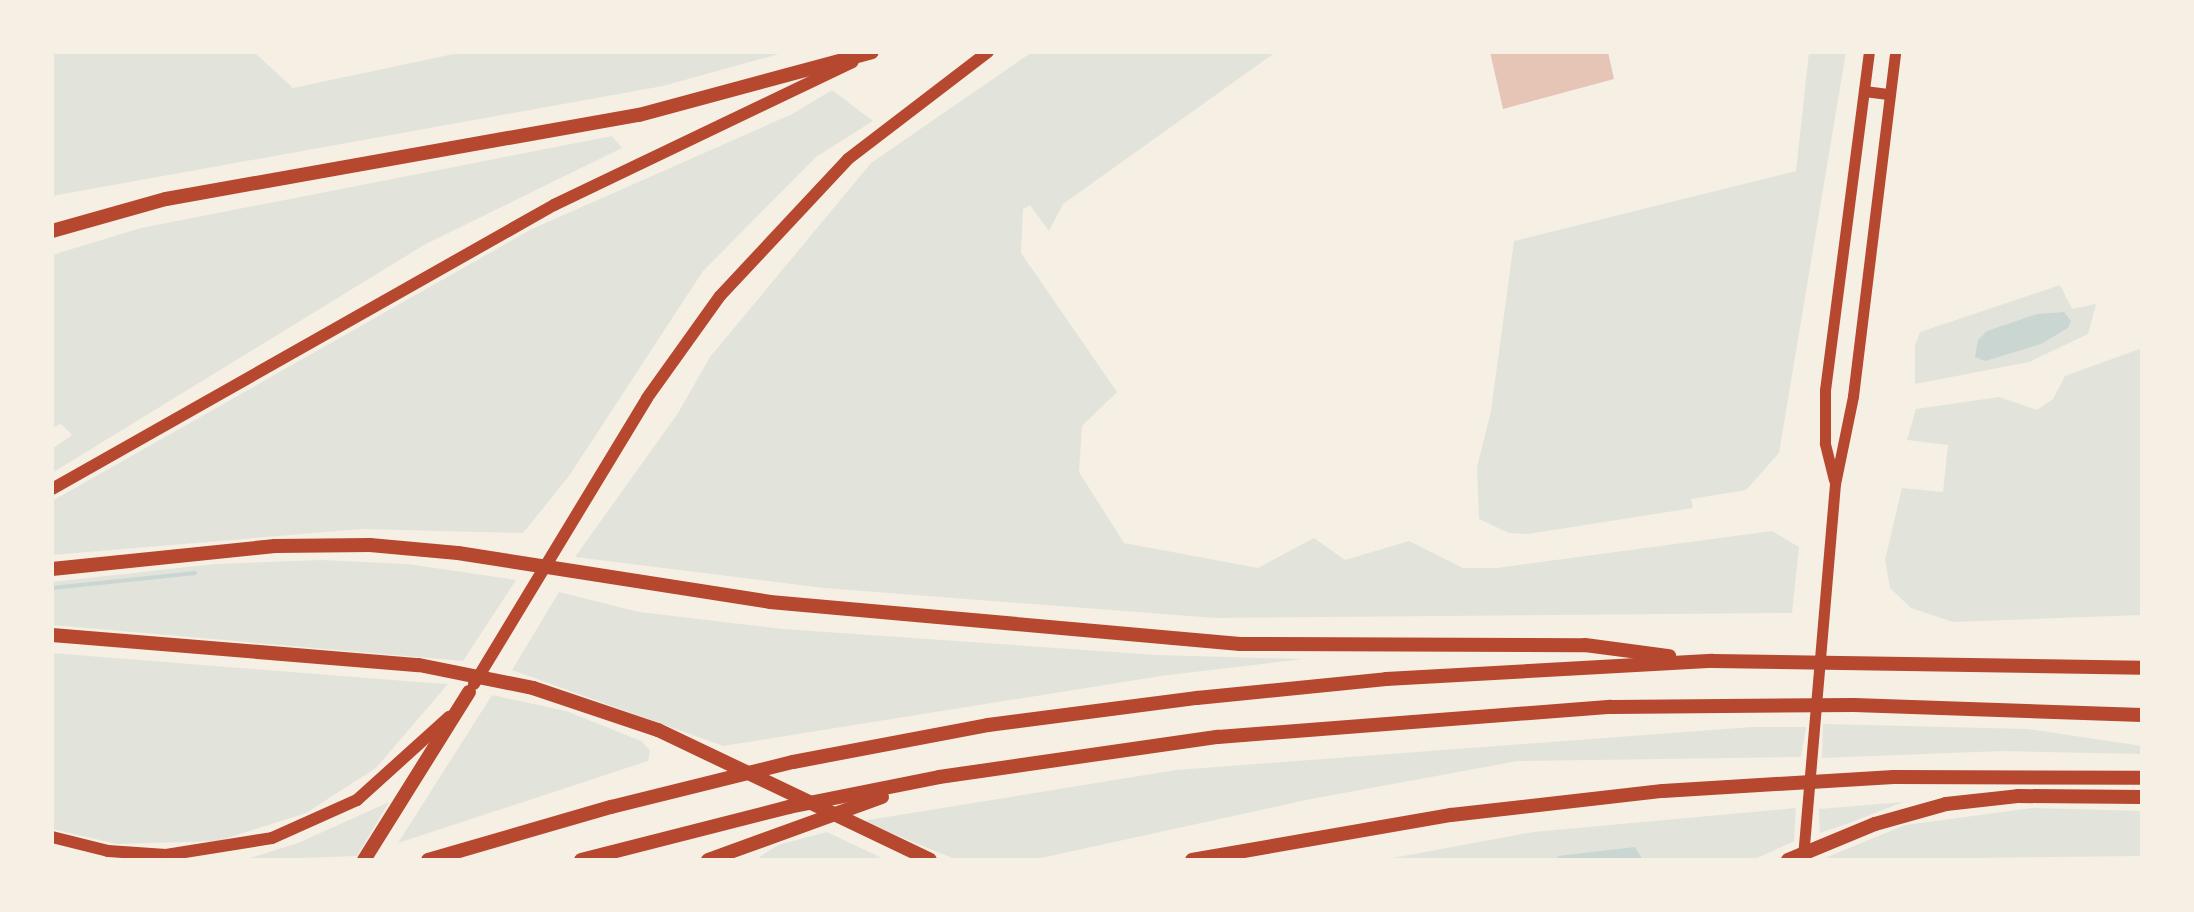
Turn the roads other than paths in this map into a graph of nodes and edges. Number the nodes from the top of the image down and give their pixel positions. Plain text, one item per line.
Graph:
1 (872, 52) edge
2 (988, 52) edge
3 (1869, 52) edge
4 (1895, 52) edge
5 (1864, 91) junction
6 (1890, 94) junction
7 (52, 231) edge
8 (1835, 484) junction
9 (52, 489) edge
10 (52, 569) edge
11 (52, 635) edge
12 (1713, 661) junction
13 (2142, 668) edge
14 (469, 692) junction
15 (2142, 715) edge
16 (939, 777) junction
17 (2142, 778) edge
18 (2142, 797) edge
19 (52, 837) edge
20 (364, 860) edge
21 (428, 860) edge
22 (581, 860) edge
23 (708, 860) edge
24 (930, 860) edge
25 (1192, 860) edge
26 (1788, 860) edge
27 (1803, 860) edge

1 - 7 highway
1 - 9 main road
2 - 14 main road
3 - 5 main road
4 - 6 main road
5 - 6 main road
5 - 8 main road
6 - 8 main road
8 - 27 main road
10 - 12 highway
11 - 24 highway
12 - 13 highway
12 - 21 highway
14 - 19 main road
14 - 20 highway
15 - 16 highway
16 - 22 highway
16 - 23 highway
17 - 25 highway
18 - 26 highway

